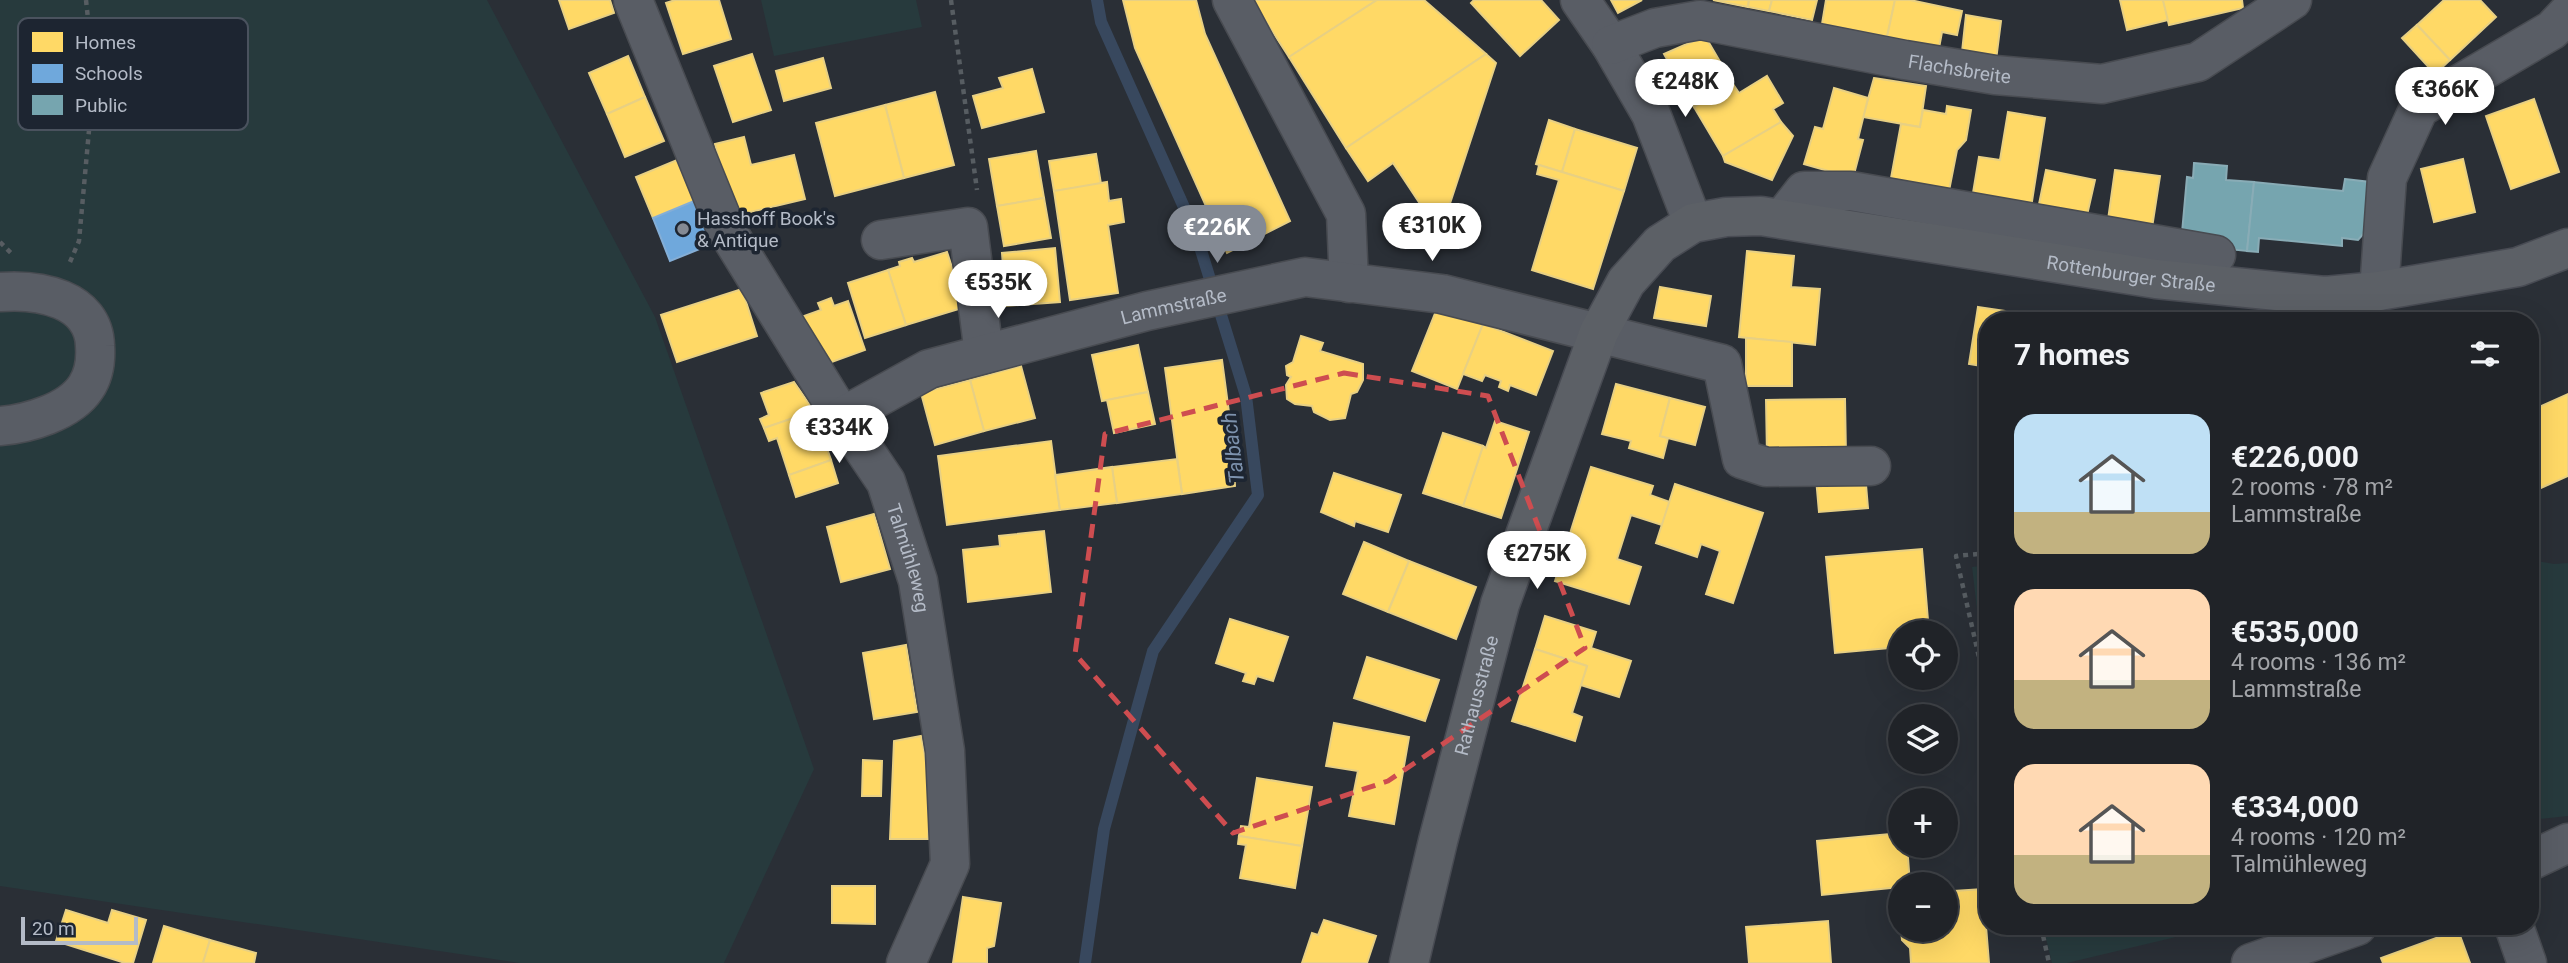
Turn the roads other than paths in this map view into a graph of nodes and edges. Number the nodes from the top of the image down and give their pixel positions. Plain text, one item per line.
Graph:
1 (633, 0) edge
2 (1232, 0) edge
3 (1580, 0) edge
4 (2292, 0) edge
5 (2568, 13) edge
6 (1611, 45) junction
7 (1783, 219) junction
8 (1693, 223) junction
9 (881, 240) dead end
10 (2568, 248) edge
11 (2216, 255) dead end
12 (1349, 283) junction
13 (2379, 291) junction
14 (0, 292) edge
15 (2329, 308) edge
16 (1599, 332) junction
17 (984, 355) junction
18 (842, 417) junction
19 (0, 426) edge
20 (1871, 466) dead end
21 (2568, 843) edge
22 (2539, 857) edge
23 (2331, 935) edge
24 (2517, 935) edge
25 (906, 963) edge
26 (1409, 963) edge
27 (2251, 963) edge
28 (2527, 963) edge

1 - 18 street, Talmühleweg
2 - 12 street
3 - 6 street
4 - 6 street, Flachsbreite
5 - 13 street
6 - 8 street
7 - 8 main road, Rottenburger Straße
7 - 11 street
7 - 15 main road, Rottenburger Straße
8 - 16 main road, Rathausstraße
9 - 17 street
10 - 13 main road, Rottenburger Straße
12 - 16 street, Lammstraße
12 - 17 street, Lammstraße
13 - 15 main road, Rottenburger Straße
14 - 19 street
16 - 20 street, Lammstraße
16 - 26 main road, Rathausstraße
17 - 18 street, Lammstraße
18 - 25 street, Talmühleweg
21 - 22 street
23 - 27 street
24 - 28 street

